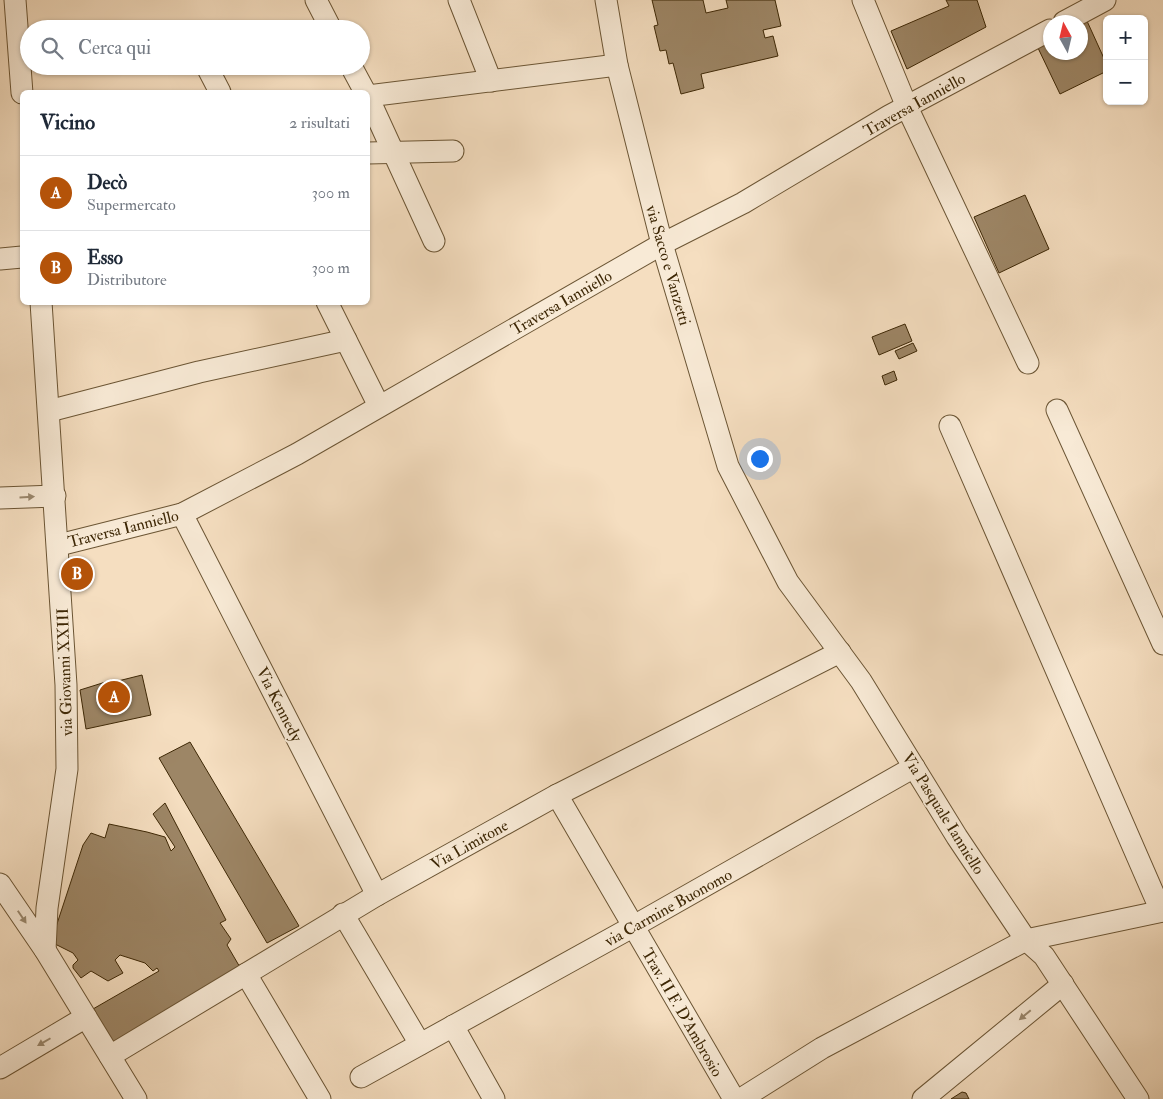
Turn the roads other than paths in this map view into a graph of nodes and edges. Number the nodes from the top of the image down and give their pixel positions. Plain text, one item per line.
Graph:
1 (15, 0) edge
2 (316, 0) edge
3 (459, 0) edge
4 (606, 0) edge
5 (863, 0) edge
6 (1105, 0) edge
7 (1077, 15) edge
8 (326, 20) edge
9 (1043, 34) edge
10 (617, 65) junction
11 (20, 66) edge
12 (21, 75) edge
13 (211, 75) edge
14 (356, 75) edge
15 (490, 81) junction
16 (22, 90) edge
17 (219, 90) edge
18 (364, 90) edge
19 (370, 97) edge
20 (370, 102) edge
21 (907, 106) junction
22 (370, 152) edge
23 (392, 152) junction
24 (453, 152) dead end
25 (434, 241) dead end
26 (662, 244) junction
27 (20, 257) edge
28 (0, 259) edge
29 (41, 305) edge
30 (328, 305) edge
31 (346, 340) junction
32 (1028, 363) dead end
33 (379, 406) junction
34 (49, 410) junction
35 (1057, 410) dead end
36 (950, 426) dead end
37 (54, 496) junction
38 (0, 498) edge
39 (182, 514) junction
40 (757, 522) joint
41 (59, 545) junction
42 (1163, 644) edge
43 (840, 652) junction
44 (914, 767) junction
45 (557, 795) junction
46 (0, 884) edge
47 (377, 894) junction
48 (1162, 911) edge
49 (343, 914) junction
50 (634, 926) junction
51 (1026, 940) junction
52 (45, 950) junction
53 (246, 974) junction
54 (1063, 984) junction
55 (86, 1017) junction
56 (453, 1026) junction
57 (420, 1044) junction
58 (110, 1056) junction
59 (0, 1068) edge
60 (361, 1077) dead end
61 (136, 1099) edge
62 (320, 1099) edge
63 (494, 1099) edge
64 (734, 1099) edge
65 (740, 1099) edge
66 (923, 1099) edge
67 (1138, 1099) edge

1 - 11 street
2 - 8 street
3 - 15 street
4 - 10 street, via Sacco e Vanzetti
5 - 21 street
6 - 7 street
9 - 21 street, Traversa Ianniello
10 - 15 street
10 - 26 street, via Sacco e Vanzetti
12 - 16 street
13 - 17 street
14 - 18 street
15 - 19 street
20 - 23 street
21 - 26 street, Traversa Ianniello
21 - 32 street
22 - 23 street
23 - 24 street
23 - 25 street
26 - 33 street, Traversa Ianniello
26 - 40 street, via Sacco e Vanzetti
27 - 28 street
29 - 34 street, via Giovanni XXIII
30 - 31 street
31 - 33 street
31 - 34 street
33 - 39 street, Traversa Ianniello
34 - 37 street, via Giovanni XXIII
35 - 42 street
36 - 48 street
38 -> 37 street
37 - 41 street, via Giovanni XXIII
39 - 41 street, Traversa Ianniello
39 - 47 street, Via Kennedy
40 - 43 street, Via Pasquale Ianniello
41 - 52 street, via Giovanni XXIII
43 - 44 street, Via Pasquale Ianniello
43 - 45 street, Via Limitone
44 - 50 street, via Carmine Buonomo
44 - 51 street, Via Pasquale Ianniello
45 - 47 street, Via Limitone
45 - 50 street, Trav. II F. D'Ambrosio
46 -> 52 street
47 - 49 street, Via Limitone
48 - 51 street
49 - 53 street, Via Limitone
49 - 57 street
50 - 56 street, via Carmine Buonomo
50 - 64 street, Trav. II F. D'Ambrosio
51 - 54 street, Via Pasquale Ianniello
51 - 65 street
52 - 55 street
53 - 58 street, Via Limitone
53 - 62 street
54 -> 66 street
54 - 67 street, Via Pasquale Ianniello
55 - 58 street
55 -> 59 street
56 - 57 street, via Carmine Buonomo
56 - 63 street
57 - 60 street, via Carmine Buonomo
58 - 61 street

